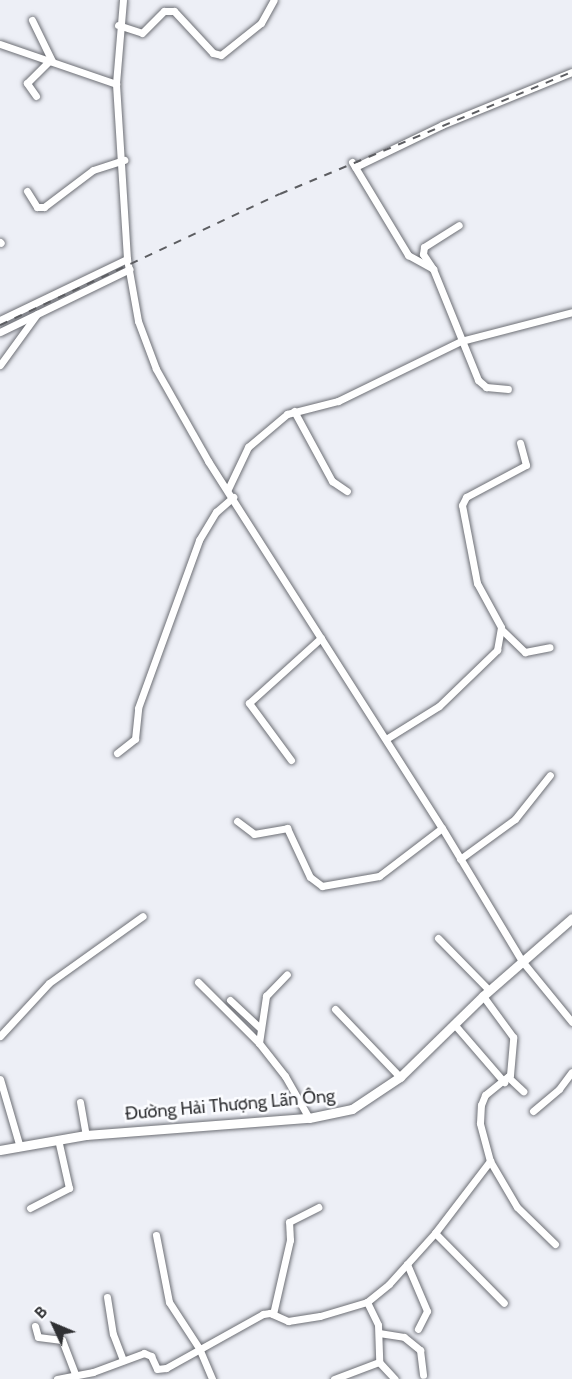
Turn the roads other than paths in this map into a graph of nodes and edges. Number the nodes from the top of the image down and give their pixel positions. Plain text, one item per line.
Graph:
1 (123, 0) edge
2 (274, 0) edge
3 (32, 20) dead end
4 (118, 24) junction
5 (0, 44) edge
6 (51, 60) junction
7 (572, 72) edge
8 (116, 84) junction
9 (36, 96) dead end
10 (124, 160) junction
11 (27, 191) dead end
12 (459, 225) dead end
13 (127, 259) junction
14 (130, 269) junction
15 (433, 269) junction
16 (38, 312) junction
17 (572, 312) edge
18 (0, 320) edge
19 (0, 332) edge
20 (461, 341) junction
21 (0, 365) edge
22 (508, 389) dead end
23 (294, 411) junction
24 (519, 443) dead end
25 (228, 489) junction
26 (347, 491) dead end
27 (233, 497) junction
28 (502, 630) junction
29 (321, 638) junction
30 (550, 647) dead end
31 (386, 739) junction
32 (117, 753) dead end
33 (291, 760) dead end
34 (550, 775) dead end
35 (237, 821) dead end
36 (442, 828) junction
37 (460, 859) junction
38 (143, 916) dead end
39 (572, 918) edge
40 (438, 938) dead end
41 (522, 961) junction
42 (288, 974) dead end
43 (198, 982) dead end
44 (486, 993) junction
45 (230, 1000) dead end
46 (335, 1009) dead end
47 (572, 1022) edge
48 (454, 1024) junction
49 (260, 1028) junction
50 (0, 1036) edge
51 (259, 1043) junction
52 (572, 1072) edge
53 (400, 1077) junction
54 (0, 1079) edge
55 (506, 1080) junction
56 (523, 1091) dead end
57 (80, 1102) dead end
58 (533, 1111) dead end
59 (309, 1118) junction
60 (86, 1135) junction
61 (58, 1139) junction
62 (19, 1144) junction
63 (0, 1150) edge
64 (490, 1161) junction
65 (318, 1207) dead end
66 (30, 1208) dead end
67 (435, 1233) junction
68 (156, 1235) dead end
69 (555, 1244) dead end
70 (407, 1264) junction
71 (107, 1297) dead end
72 (367, 1302) junction
73 (504, 1303) dead end
74 (273, 1314) junction
75 (35, 1326) dead end
76 (418, 1329) dead end
77 (379, 1333) junction
78 (199, 1348) junction
79 (123, 1360) junction
80 (379, 1362) junction
81 (157, 1369) junction
82 (75, 1374) junction
83 (423, 1375) dead end
84 (57, 1379) edge
85 (156, 1379) edge
86 (212, 1379) edge
87 (334, 1379) edge
88 (394, 1379) edge

1 - 4 street
2 - 4 street
3 - 6 street
4 - 8 street
5 - 6 street
6 - 8 street
6 - 9 street
7 - 15 street
8 - 10 street
10 - 11 street
10 - 13 street
12 - 15 street
13 - 14 street
13 - 18 street
14 - 16 street
14 - 25 street
15 - 20 street
16 - 19 street
16 - 21 street
17 - 20 street
20 - 22 street
20 - 23 street
23 - 25 street
23 - 26 street
24 - 28 street
25 - 27 street
27 - 29 street
27 - 32 street
28 - 30 street
28 - 31 street
29 - 31 street
29 - 33 street
31 - 36 street
34 - 37 street
35 - 36 street
36 - 37 street
37 - 41 street
38 - 50 street
39 - 41 street, Đường Hải Thượng Lãn Ông
40 - 44 street
41 - 44 street, Đường Hải Thượng Lãn Ông
41 - 47 street
42 - 49 street
43 - 51 street
44 - 48 street, Đường Hải Thượng Lãn Ông
44 - 55 street
45 - 49 street
46 - 53 street
48 - 53 street, Đường Hải Thượng Lãn Ông
48 - 55 street
49 - 51 street
51 - 59 street
52 - 58 street
53 - 59 street, Đường Hải Thượng Lãn Ông
54 - 62 street
55 - 56 street
55 - 64 street
57 - 60 street
59 - 60 street, Đường Hải Thượng Lãn Ông
60 - 61 street, Đường Hải Thượng Lãn Ông
61 - 62 street, Đường Hải Thượng Lãn Ông
61 - 66 street
62 - 63 street, Đường Hải Thượng Lãn Ông
64 - 67 street
64 - 69 street
65 - 74 street
67 - 70 street
67 - 73 street
68 - 78 street
70 - 72 street
70 - 76 street
71 - 79 street
72 - 74 street
72 - 77 street
74 - 78 street
75 - 82 street
77 - 80 street
77 - 83 street
78 - 81 street
78 - 86 street
79 - 81 street
79 - 82 street
80 - 87 street
80 - 88 street
81 - 85 street
82 - 84 street

